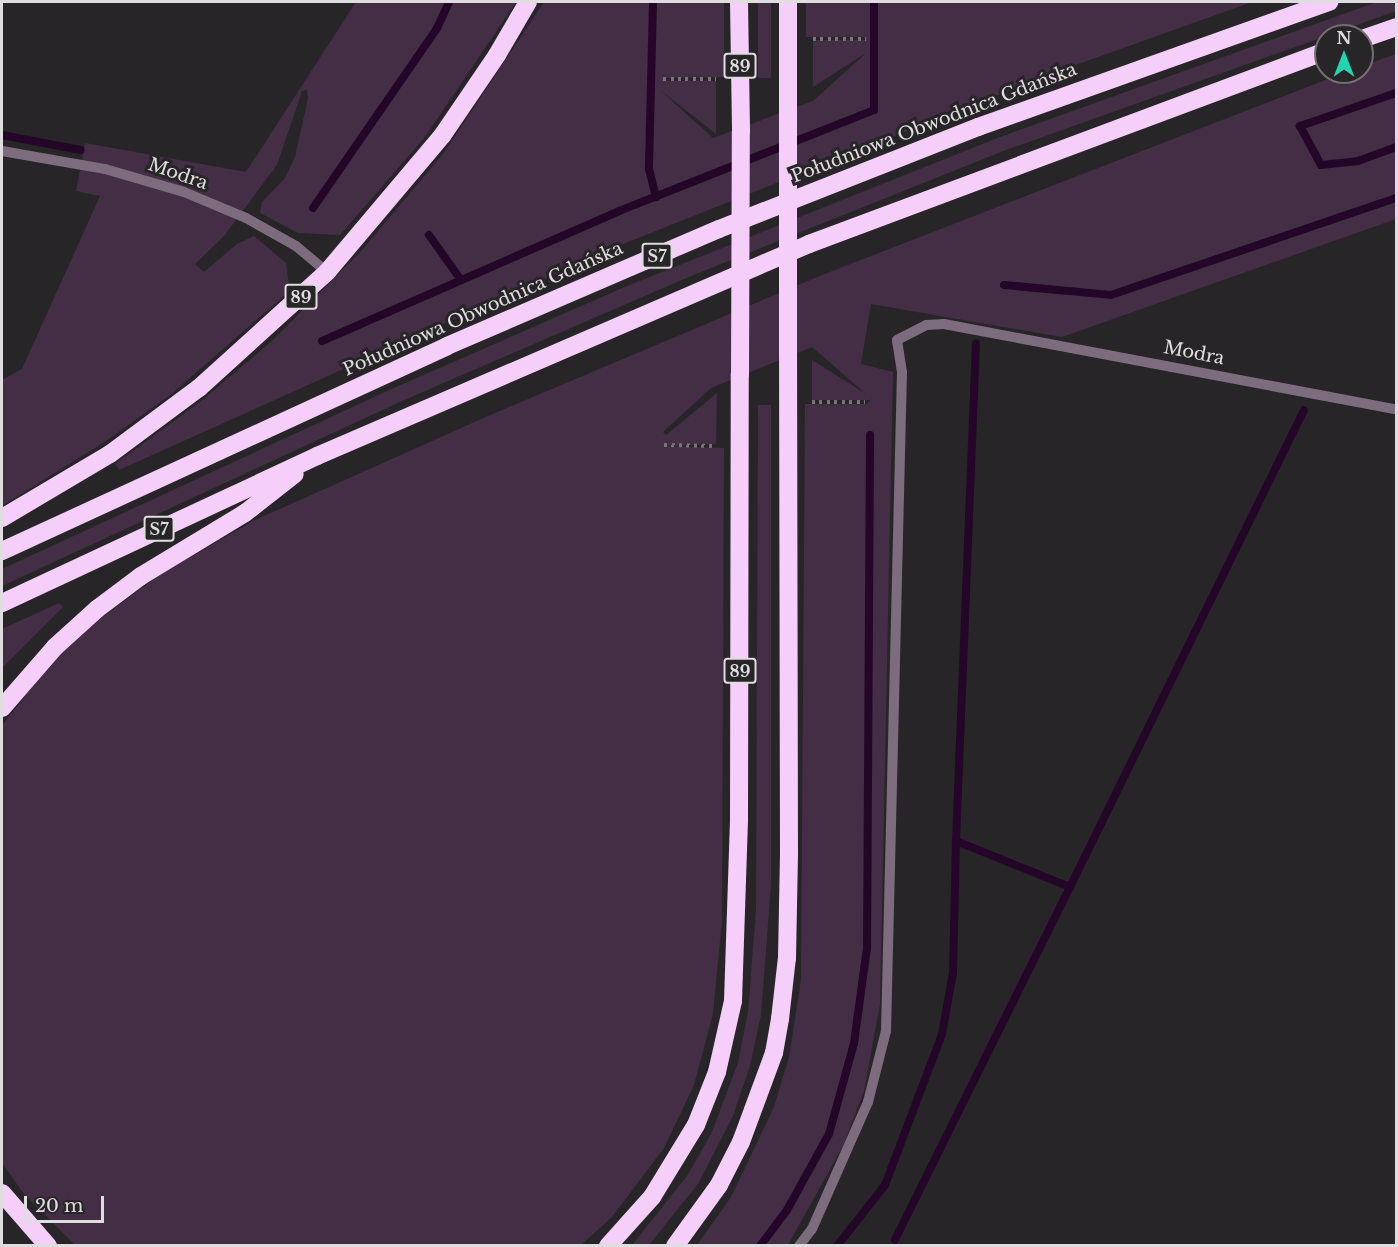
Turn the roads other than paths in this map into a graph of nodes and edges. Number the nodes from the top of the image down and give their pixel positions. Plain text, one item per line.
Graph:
1 (528, 2) edge
2 (739, 2) edge
3 (789, 2) edge
4 (1329, 2) edge
5 (1396, 27) edge
6 (1374, 35) edge
7 (1314, 55) edge
8 (2, 151) edge
9 (327, 272) junction
10 (1396, 409) edge
11 (317, 456) junction
12 (2, 518) edge
13 (2, 551) edge
14 (2, 603) edge
15 (2, 708) edge
16 (2, 1193) edge
17 (48, 1245) edge
18 (608, 1245) edge
19 (675, 1245) edge
20 (799, 1245) edge

1 - 9 highway, 89
2 - 18 highway, 89, bridge
3 - 19 highway, bridge
4 - 13 highway, Południowa Obwodnica Gdańska / S7
5 - 6 highway
7 - 11 highway, S7
8 - 9 lane, Modra
9 - 12 highway, 89
10 - 20 lane, Modra
11 - 14 highway, S7
11 - 15 highway
16 - 17 highway

